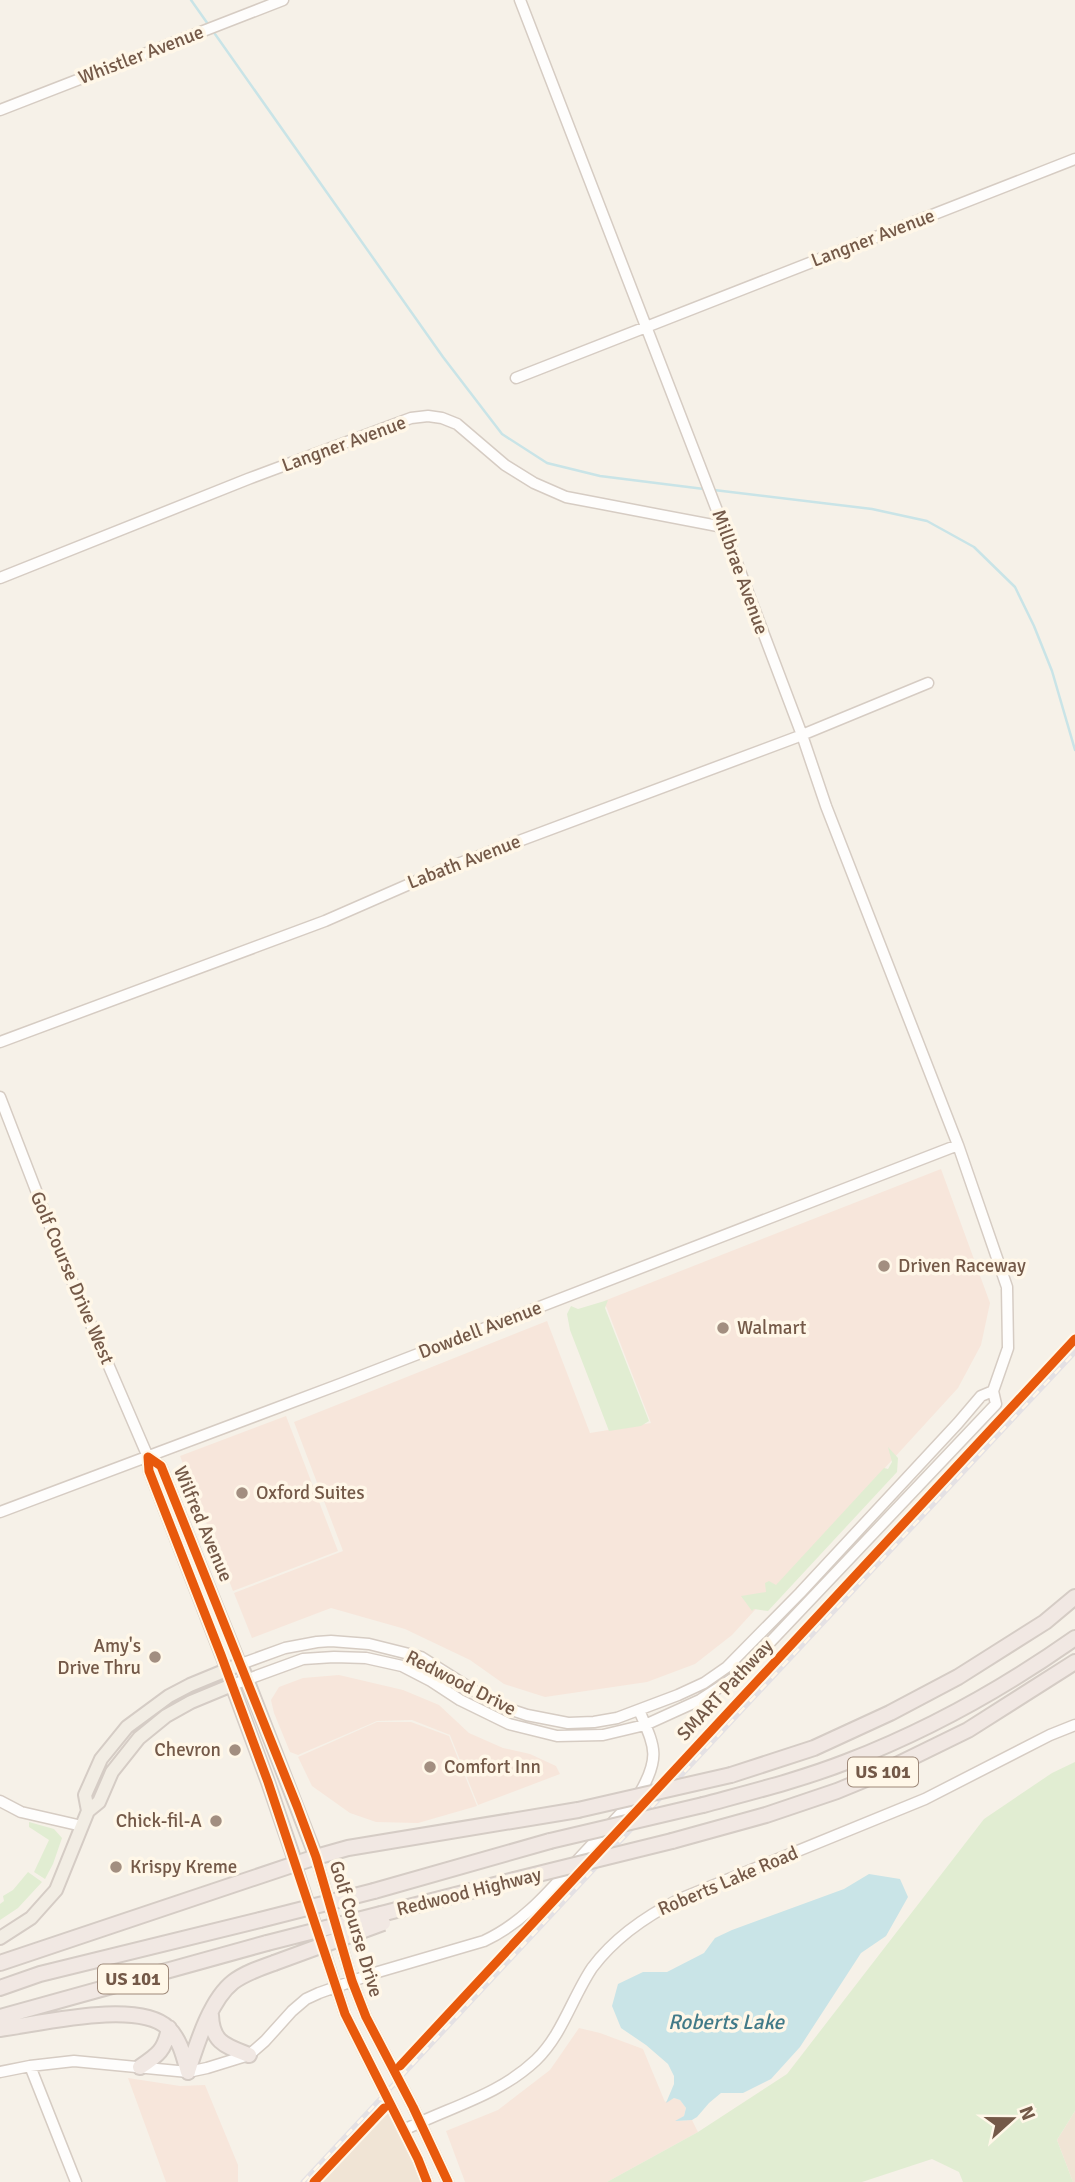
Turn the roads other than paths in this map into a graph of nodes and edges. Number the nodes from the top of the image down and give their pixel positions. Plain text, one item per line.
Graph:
1 (283, 0) edge
2 (520, 0) edge
3 (0, 110) edge
4 (1075, 159) edge
5 (647, 327) junction
6 (516, 378) dead end
7 (723, 527) junction
8 (0, 578) edge
9 (928, 683) dead end
10 (802, 735) junction
11 (0, 1042) edge
12 (0, 1097) edge
13 (958, 1145) junction
14 (993, 1391) junction
15 (148, 1457) junction
16 (0, 1512) edge
17 (1075, 1597) edge
18 (1075, 1639) edge
19 (369, 1644) junction
20 (366, 1658) junction
21 (1075, 1662) edge
22 (241, 1664) junction
23 (226, 1670) junction
24 (247, 1679) junction
25 (232, 1685) junction
26 (468, 1687) junction
27 (460, 1700) junction
28 (639, 1710) junction
29 (558, 1721) junction
30 (645, 1725) junction
31 (1075, 1725) edge
32 (557, 1736) junction
33 (0, 1801) edge
34 (88, 1811) junction
35 (82, 1826) junction
36 (316, 1857) junction
37 (296, 1864) junction
38 (382, 1919) junction
39 (0, 1938) edge
40 (0, 1964) edge
41 (352, 1981) junction
42 (335, 1987) junction
43 (0, 1988) edge
44 (211, 2014) junction
45 (0, 2017) edge
46 (169, 2028) junction
47 (0, 2029) edge
48 (249, 2055) junction
49 (30, 2066) junction
50 (140, 2067) junction
51 (188, 2072) junction
52 (0, 2073) edge
53 (420, 2122) junction
54 (404, 2130) junction
55 (76, 2182) edge
56 (427, 2182) edge
57 (447, 2182) edge

1 - 3 street, Whistler Avenue
2 - 5 street, Millbrae Avenue
4 - 5 street, Langner Avenue
5 - 6 street, Langner Avenue
5 - 7 street, Millbrae Avenue
7 - 8 street, Langner Avenue
7 - 10 street, Millbrae Avenue
9 - 10 street, Labath Avenue
10 - 11 street, Labath Avenue
10 - 13 street, Millbrae Avenue
12 - 15 street, Golf Course Drive West
13 - 14 street, Redwood Drive
13 - 15 street, Dowdell Avenue
14 - 28 street, Redwood Drive
14 - 30 street, Redwood Drive
15 - 16 street, Dowdell Avenue
15 - 22 street, Wilfred Avenue
15 - 23 street, Wilfred Avenue
17 - 36 highway, bridge
18 - 43 highway, Redwood Highway / US 101, bridge
19 - 20 street
19 - 22 street, Redwood Drive
19 - 26 street, Redwood Drive
20 - 24 street, Redwood Drive
20 - 27 street, Redwood Drive
21 - 38 highway, Redwood Highway / US 101, bridge
22 - 23 main road, Redwood Drive
22 - 24 main road, Wilfred Avenue
23 - 25 street, Wilfred Avenue
23 - 34 main road, Redwood Drive
24 - 25 street, Redwood Drive
24 - 36 main road, Golf Course Drive
25 - 34 main road, Redwood Drive
25 - 37 main road, Golf Course Drive
26 - 27 street
26 - 29 street, Redwood Drive
27 - 32 street, Redwood Drive
28 - 29 street, Redwood Drive
28 - 30 street
29 - 32 street
30 - 32 street, Redwood Drive
30 - 41 street
31 - 53 street, Roberts Lake Road
33 - 35 street
34 - 35 main road, Redwood Drive
35 - 39 main road, Redwood Drive
36 - 37 highway
36 - 41 street, Golf Course Drive
37 - 40 highway
37 - 42 street, Golf Course Drive
38 - 44 highway, bridge
38 - 45 highway, Redwood Highway / US 101, bridge
41 - 42 street
41 - 53 street, Golf Course Drive
42 - 48 street
42 - 54 street, Golf Course Drive
44 - 48 highway
44 - 51 highway
46 - 47 highway
46 - 50 highway
46 - 51 highway
48 - 51 street
49 - 50 street
49 - 52 street
49 - 55 street
50 - 51 street
53 - 54 street, Roberts Lake Road
53 - 57 street, Golf Course Drive
54 - 56 street, Golf Course Drive

